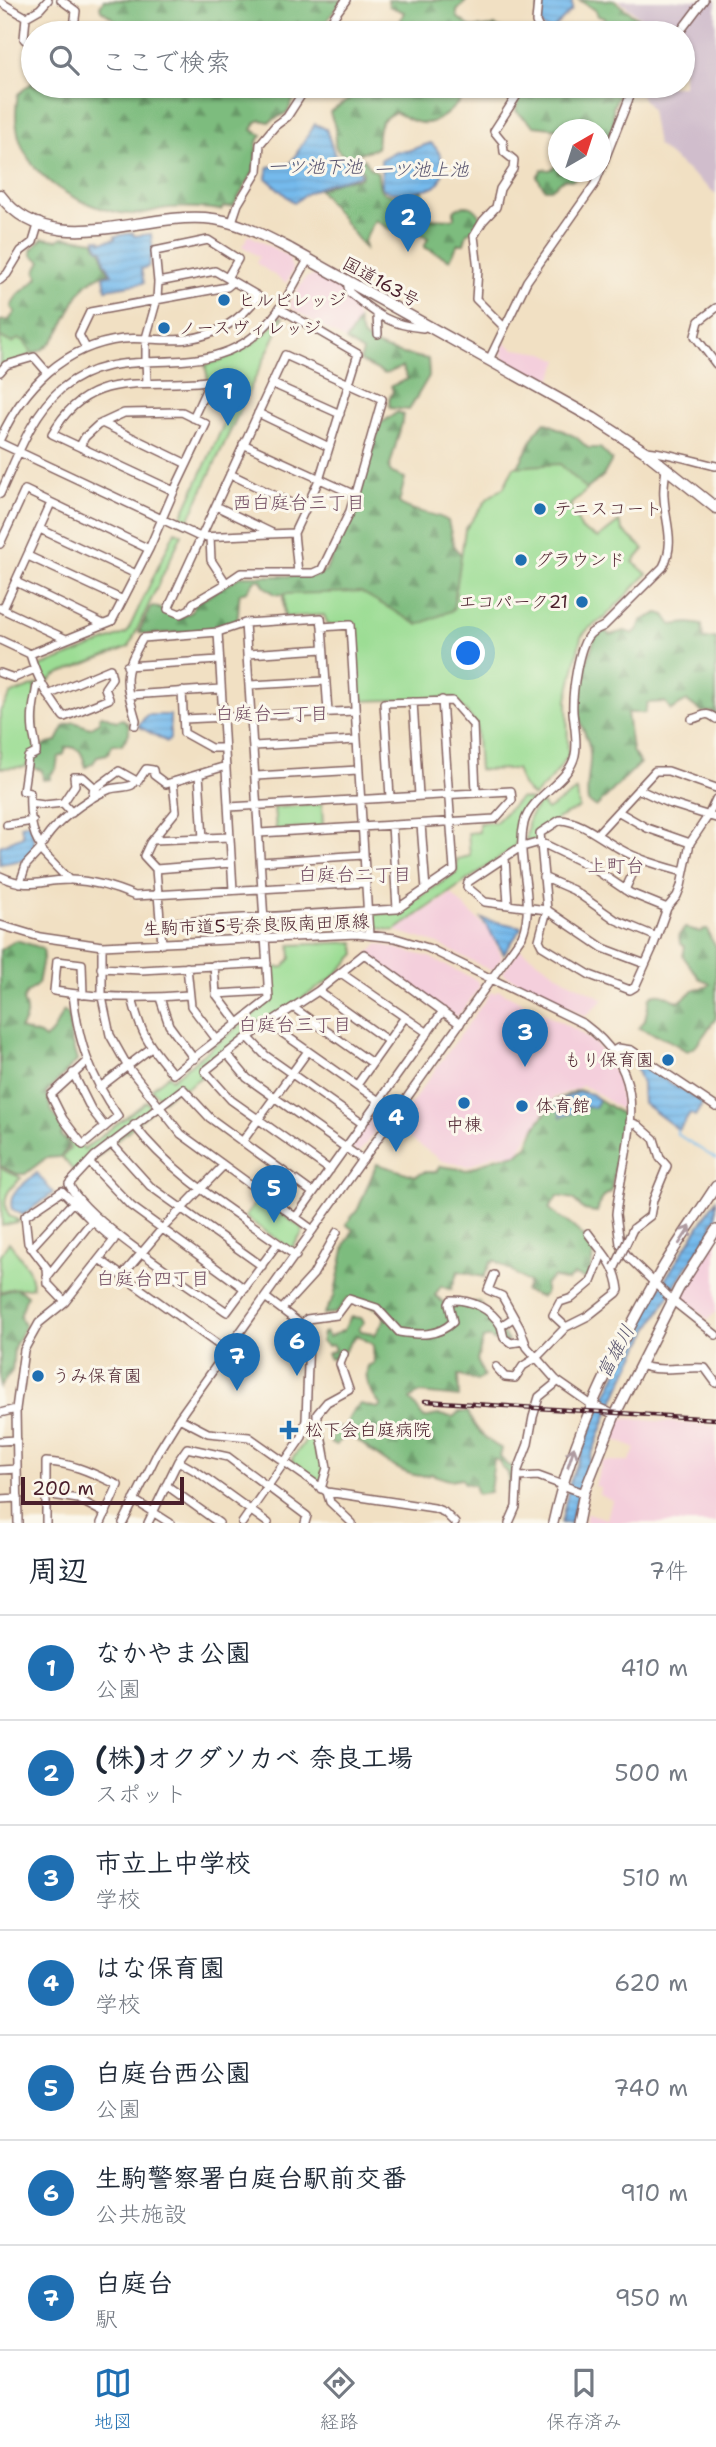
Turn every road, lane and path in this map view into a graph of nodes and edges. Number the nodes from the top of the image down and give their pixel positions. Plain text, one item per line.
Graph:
1 (48, 0) edge
2 (61, 0) edge
3 (346, 0) edge
4 (538, 0) edge
5 (704, 0) edge
6 (1, 6) edge
7 (26, 16) junction
8 (26, 21) edge
9 (75, 21) edge
10 (331, 21) edge
11 (536, 21) edge
12 (688, 21) edge
13 (299, 98) edge
14 (515, 98) edge
15 (630, 98) edge
16 (1, 199) edge
17 (39, 222) junction
18 (232, 222) junction
19 (308, 260) junction
20 (0, 280) edge
21 (230, 280) junction
22 (347, 281) junction
23 (159, 282) junction
24 (157, 299) junction
25 (716, 307) edge
26 (279, 308) junction
27 (377, 316) junction
28 (427, 325) junction
29 (504, 327) junction
30 (378, 334) dead end
31 (146, 338) junction
32 (86, 348) junction
33 (489, 360) junction
34 (146, 361) junction
35 (716, 364) edge
36 (0, 372) edge
37 (47, 372) junction
38 (147, 382) junction
39 (271, 383) junction
40 (349, 384) junction
41 (258, 414) junction
42 (340, 414) junction
43 (193, 418) junction
44 (102, 423) junction
45 (0, 441) edge
46 (243, 444) junction
47 (80, 446) junction
48 (329, 447) junction
49 (20, 452) junction
50 (643, 452) junction
51 (187, 464) junction
52 (716, 466) edge
53 (666, 469) junction
54 (230, 474) junction
55 (319, 481) junction
56 (174, 491) junction
57 (0, 494) edge
58 (355, 495) junction
59 (51, 503) junction
60 (216, 506) junction
61 (716, 508) edge
62 (305, 510) junction
63 (162, 520) junction
64 (40, 529) junction
65 (295, 533) junction
66 (273, 534) junction
67 (200, 537) junction
68 (210, 537) junction
69 (0, 544) edge
70 (149, 549) junction
71 (28, 556) junction
72 (298, 573) junction
73 (136, 575) junction
74 (16, 582) junction
75 (226, 583) junction
76 (123, 600) junction
77 (1, 609) edge
78 (245, 623) junction
79 (103, 624) junction
80 (322, 627) junction
81 (218, 632) junction
82 (66, 639) junction
83 (0, 640) edge
84 (323, 649) junction
85 (30, 653) junction
86 (248, 654) junction
87 (219, 660) junction
88 (127, 666) junction
89 (34, 669) junction
90 (3, 675) edge
91 (325, 681) junction
92 (0, 683) edge
93 (250, 685) junction
94 (37, 686) dead end
95 (221, 689) junction
96 (182, 691) junction
97 (48, 695) junction
98 (130, 695) junction
99 (442, 701) junction
100 (413, 702) junction
101 (355, 711) junction
102 (328, 712) junction
103 (252, 717) junction
104 (184, 719) junction
105 (223, 719) junction
106 (692, 719) dead end
107 (716, 719) edge
108 (135, 725) dead end
109 (356, 740) junction
110 (254, 746) junction
111 (224, 748) junction
112 (226, 766) junction
113 (358, 770) junction
114 (199, 774) junction
115 (256, 776) junction
116 (135, 780) junction
117 (173, 782) junction
118 (94, 787) junction
119 (716, 788) edge
120 (638, 789) junction
121 (477, 792) junction
122 (448, 794) junction
123 (419, 795) junction
124 (390, 797) junction
125 (92, 798) junction
126 (360, 799) junction
127 (716, 799) edge
128 (30, 803) junction
129 (63, 803) junction
130 (257, 805) junction
131 (229, 807) junction
132 (619, 812) junction
133 (72, 813) junction
134 (712, 817) edge
135 (33, 821) junction
136 (450, 821) junction
137 (421, 824) junction
138 (7, 825) dead end
139 (392, 825) junction
140 (362, 827) junction
141 (259, 833) junction
142 (597, 834) junction
143 (230, 837) junction
144 (203, 839) junction
145 (153, 840) junction
146 (540, 842) junction
147 (690, 843) junction
148 (523, 847) junction
149 (41, 848) junction
150 (363, 855) junction
151 (505, 858) junction
152 (640, 858) junction
153 (261, 862) junction
154 (232, 863) junction
155 (156, 869) junction
156 (683, 872) junction
157 (0, 876) edge
158 (544, 877) junction
159 (69, 880) junction
160 (20, 883) junction
161 (365, 883) junction
162 (233, 890) junction
163 (262, 890) junction
164 (426, 890) junction
165 (625, 890) junction
166 (158, 896) junction
167 (508, 904) junction
168 (529, 907) junction
169 (667, 908) junction
170 (397, 909) junction
171 (547, 910) junction
172 (368, 911) junction
173 (264, 916) junction
174 (159, 923) junction
175 (0, 925) edge
176 (369, 935) junction
177 (657, 937) junction
178 (266, 940) junction
179 (162, 944) junction
180 (102, 946) junction
181 (267, 963) junction
182 (645, 964) junction
183 (214, 965) junction
184 (187, 967) junction
185 (100, 968) junction
186 (341, 973) junction
187 (492, 979) junction
188 (268, 991) junction
189 (318, 991) junction
190 (73, 994) junction
191 (216, 994) junction
192 (83, 995) junction
193 (188, 995) junction
194 (102, 997) junction
195 (132, 997) junction
196 (160, 998) junction
197 (294, 1008) junction
198 (443, 1011) junction
199 (405, 1017) junction
200 (272, 1022) junction
201 (238, 1023) junction
202 (460, 1024) junction
203 (428, 1033) junction
204 (248, 1037) junction
205 (217, 1040) junction
206 (388, 1041) junction
207 (151, 1048) junction
208 (308, 1051) junction
209 (613, 1051) junction
210 (227, 1054) junction
211 (194, 1059) junction
212 (87, 1062) junction
213 (372, 1063) junction
214 (128, 1067) junction
215 (73, 1073) junction
216 (291, 1074) junction
217 (357, 1085) junction
218 (99, 1088) junction
219 (274, 1098) junction
220 (379, 1101) junction
221 (158, 1107) junction
222 (716, 1107) edge
223 (259, 1119) junction
224 (630, 1122) junction
225 (363, 1124) junction
226 (134, 1125) junction
227 (105, 1127) junction
228 (242, 1142) junction
229 (111, 1143) junction
230 (346, 1148) junction
231 (363, 1160) junction
232 (90, 1163) junction
233 (223, 1166) junction
234 (330, 1170) junction
235 (716, 1186) edge
236 (201, 1188) junction
237 (313, 1193) junction
238 (73, 1202) junction
239 (181, 1209) junction
240 (296, 1217) junction
241 (92, 1221) junction
242 (162, 1230) junction
243 (313, 1230) junction
244 (716, 1230) edge
245 (337, 1232) dead end
246 (588, 1233) dead end
247 (278, 1243) junction
248 (31, 1248) junction
249 (142, 1252) junction
250 (602, 1254) junction
251 (296, 1256) junction
252 (99, 1259) junction
253 (262, 1266) junction
254 (615, 1267) junction
255 (494, 1275) dead end
256 (122, 1276) junction
257 (47, 1277) junction
258 (654, 1284) junction
259 (244, 1289) junction
260 (265, 1297) junction
261 (673, 1301) junction
262 (65, 1302) junction
263 (282, 1309) junction
264 (513, 1318) junction
265 (302, 1325) junction
266 (501, 1326) junction
267 (566, 1327) junction
268 (716, 1335) edge
269 (524, 1342) junction
270 (227, 1351) junction
271 (344, 1354) dead end
272 (536, 1358) junction
273 (640, 1365) junction
274 (496, 1367) dead end
275 (556, 1380) junction
276 (716, 1383) edge
277 (592, 1405) junction
278 (16, 1409) junction
279 (0, 1413) edge
280 (615, 1415) junction
281 (179, 1418) junction
282 (17, 1440) junction
283 (0, 1441) edge
284 (178, 1461) junction
285 (284, 1463) junction
286 (17, 1469) junction
287 (0, 1470) edge
288 (519, 1477) junction
289 (166, 1485) junction
290 (267, 1486) junction
291 (562, 1486) junction
292 (324, 1491) junction
293 (584, 1493) junction
294 (46, 1494) junction
295 (0, 1499) edge
296 (18, 1499) junction
297 (134, 1500) junction
298 (154, 1511) junction
299 (251, 1511) junction
300 (106, 1514) junction
301 (18, 1523) edge
302 (46, 1523) edge
303 (101, 1523) edge
304 (123, 1523) edge
305 (148, 1523) edge
306 (170, 1523) edge
307 (219, 1523) edge
308 (242, 1523) edge
309 (268, 1523) edge
310 (305, 1523) edge
311 (352, 1523) edge
312 (455, 1523) edge
313 (509, 1523) edge
314 (553, 1523) edge
315 (578, 1523) edge

1 - 7 street
2 - 9 street
3 - 10 street
4 - 11 street
5 - 12 street
6 - 7 street
7 - 8 street
13 - 18 street
14 - 29 street
15 - 29 street
16 - 17 highway, 国道163号
17 - 18 highway, 国道163号
17 - 20 street
18 - 19 highway, 国道163号
19 - 22 highway, 国道163号
19 - 26 street
21 - 23 street
21 - 23 street
21 - 24 street
21 - 31 street
22 - 27 street
22 - 28 highway, 国道163号
23 - 24 street
24 - 31 street
24 - 32 street
25 - 35 street
26 - 34 street
26 - 40 street
27 - 28 street
27 - 30 street
28 - 33 highway, 国道163号
29 - 33 street
31 - 32 street
31 - 34 street
32 - 37 street
33 - 50 highway, 国道163号
34 - 38 street
34 - 49 street
36 - 37 street
37 - 45 street
38 - 43 street
38 - 47 street
39 - 40 street
39 - 41 street
39 - 42 street
40 - 42 street
40 - 58 street
41 - 46 street
41 - 48 street
42 - 48 street
43 - 44 street
43 - 51 street
44 - 47 street
44 - 51 street
45 - 49 street
46 - 54 street
46 - 55 street
47 - 56 street
48 - 55 street
49 - 57 street
49 - 63 street
50 - 52 street
50 - 53 highway, 国道163号
51 - 56 street
53 - 61 highway, 国道163号
53 - 148 street
54 - 60 street
54 - 62 street
55 - 58 street
55 - 62 street
56 - 63 street
58 - 72 street
59 - 64 street
59 - 69 street
59 - 70 street
60 - 66 street
60 - 67 street
62 - 65 street
63 - 67 street
63 - 70 street
64 - 71 street
64 - 73 street
65 - 66 street
65 - 72 street
66 - 68 street
67 - 68 street
67 - 75 street
68 - 75 street
70 - 73 street
71 - 74 street
71 - 76 street
72 - 75 street
73 - 76 street
74 - 77 street
74 - 79 street
76 - 79 street
77 - 82 street
78 - 80 street
78 - 81 street
78 - 86 street
79 - 82 street
80 - 84 street
80 - 101 street
81 - 87 street
81 - 88 street
82 - 85 street
83 - 85 street
84 - 86 street
84 - 91 street
85 - 89 street
86 - 93 street
87 - 88 street
87 - 95 street
88 - 98 street
89 - 90 street
89 - 97 street
90 - 92 street
91 - 93 street
91 - 102 street
93 - 103 street
94 - 128 street
95 - 96 street
95 - 105 street
96 - 98 street
96 - 104 street
97 - 97 street
98 - 108 street
99 - 100 street
99 - 121 street
99 - 122 street
100 - 123 street
100 - 124 street
101 - 102 street
101 - 109 street
102 - 103 street
103 - 105 street
103 - 110 street
104 - 105 street
104 - 111 street
105 - 111 street
106 - 107 street
109 - 110 street
109 - 113 street
110 - 115 street
111 - 112 street
112 - 114 street
112 - 131 street
113 - 115 street
113 - 126 street
114 - 117 street
114 - 144 street
115 - 130 street
116 - 117 street
116 - 118 street
116 - 125 street
117 - 145 street
118 - 125 street
118 - 129 street
119 - 120 street
120 - 132 street
120 - 134 street
121 - 122 street
121 - 136 street
122 - 123 street
122 - 136 street
123 - 124 street
124 - 126 street
125 - 133 street
126 - 130 street
126 - 140 street
127 - 134 street
128 - 129 street
128 - 135 street
129 - 133 street
130 - 131 street
130 - 141 street
131 - 143 street
132 - 142 street
132 - 147 street
133 - 149 street
134 - 147 street
135 - 138 street
135 - 149 street
136 - 137 street
136 - 164 street
137 - 139 street
137 - 164 street
139 - 140 street
139 - 170 street
140 - 141 street
140 - 150 street
141 - 153 street
142 - 146 street
142 - 152 street
143 - 144 street
143 - 154 street
144 - 145 street
145 - 155 street
146 - 148 street
146 - 158 street
146 - 165 street
147 - 156 street
148 - 151 street
148 - 168 street
149 - 159 street
149 - 160 street
150 - 153 street
150 - 161 street
151 - 167 street
151 - 167 street
152 - 156 street
152 - 165 street
153 - 163 street
154 - 155 street
154 - 162 street
155 - 166 street
156 - 169 street
157 - 160 street
158 - 171 street
158 - 177 street
159 - 160 street
159 - 166 street
161 - 163 street
161 - 172 street
162 - 163 street
162 - 166 street
163 - 173 street
164 - 170 street
165 - 169 street
166 - 174 street
167 - 168 street
168 - 171 street
168 - 187 street
169 - 177 street
170 - 172 street
171 - 182 street
171 - 182 street
172 - 173 street
172 - 176 street
173 - 174 street
173 - 178 street
174 - 179 street
175 - 180 street, 生駒市道5号奈良阪南田原線
176 - 178 street, 生駒市道5号奈良阪南田原線
176 - 187 street, 生駒市道5号奈良阪南田原線
177 - 182 street
178 - 179 street, 生駒市道5号奈良阪南田原線
178 - 181 street
179 - 180 street, 生駒市道5号奈良阪南田原線
180 - 185 street
181 - 183 street
181 - 188 street
183 - 184 street
183 - 191 street
184 - 185 street
184 - 193 street
185 - 194 street
186 - 189 street
186 - 198 street
186 - 199 street
187 - 202 street
187 - 209 street, 生駒市道5号奈良阪南田原線
188 - 191 street
188 - 201 street
189 - 197 street
189 - 206 street
190 - 192 street
190 - 192 street
190 - 212 street
191 - 201 street
192 - 194 street
193 - 196 street
193 - 205 street
194 - 195 street
194 - 214 street
195 - 196 street
195 - 207 street
196 - 211 street
197 - 200 street
197 - 213 street
198 - 202 street
198 - 203 street
199 - 203 street
199 - 206 street
200 - 204 street
200 - 208 street
201 - 205 street
202 - 231 street
203 - 220 street
204 - 210 street
204 - 216 street
205 - 211 street
206 - 213 street
207 - 211 street
207 - 214 street
208 - 216 street
208 - 217 street
209 - 222 street
209 - 224 street, 生駒市道5号奈良阪南田原線
210 - 219 street
210 - 223 street
212 - 215 street
212 - 218 street
213 - 217 street
214 - 218 street
214 - 221 street
215 - 227 street
215 - 227 street
216 - 219 street
216 - 225 street
217 - 220 street
218 - 227 street
219 - 223 street
219 - 230 street
220 - 225 street
221 - 226 street
221 - 228 street
221 - 233 street
223 - 228 street
223 - 234 street
224 - 254 street, bridge
224 - 258 street, 生駒市道5号奈良阪南田原線
225 - 230 street
226 - 229 street
226 - 236 street
228 - 237 street
229 - 232 street
229 - 239 street
230 - 231 street
230 - 234 street
231 - 243 street
232 - 242 street
232 - 249 street
233 - 236 street
233 - 240 street
234 - 237 street
258 -> 235 main road
236 - 239 street
236 - 247 street
237 - 240 street
238 - 241 street
238 - 248 street
238 - 248 street
239 - 242 street
239 - 253 street
240 - 243 street
241 - 252 street
241 - 257 street
242 - 249 street
242 - 259 street
243 - 251 street
244 - 261 main road
245 - 263 street
246 - 250 street
247 - 251 street
247 - 253 street
248 - 257 street
249 - 256 street
249 - 259 street
250 - 254 street
250 - 267 street
251 - 260 street
252 - 256 street
252 - 262 street
253 - 259 street
254 - 267 street
255 - 264 street
256 - 270 street
257 - 262 street
258 - 261 street, 生駒市道5号奈良阪南田原線
258 - 277 main road
260 - 263 street
260 - 270 street
261 - 268 street
261 - 273 main road
262 - 278 street
263 - 265 street
264 - 266 street
264 - 269 street
265 - 266 street
265 - 285 street
266 - 269 street
267 - 272 street
269 - 272 street
270 - 281 street
271 - 292 street
272 - 274 street
272 - 275 street
273 - 276 street
273 - 280 main road
275 - 277 street
275 - 288 street
277 - 280 street
291 -> 277 main road
278 - 279 street
278 - 282 street
280 - 293 main road
281 - 285 street
281 - 297 street
282 - 283 street
282 - 286 street
284 - 289 street
284 - 290 street
284 - 299 street
285 - 290 street
285 - 292 street
286 - 287 street
286 - 296 street
288 - 291 street
288 - 313 street
289 - 298 street
289 - 307 street
290 - 299 street
290 - 310 street
291 - 293 street
291 - 314 main road
292 - 311 street
292 - 312 street
293 - 315 main road
294 - 300 street
294 - 300 street
294 - 302 street
295 - 296 street
296 - 301 street
297 - 298 street
297 - 304 street
298 - 305 street
298 - 306 street
299 - 308 street
299 - 309 street
300 - 303 street

